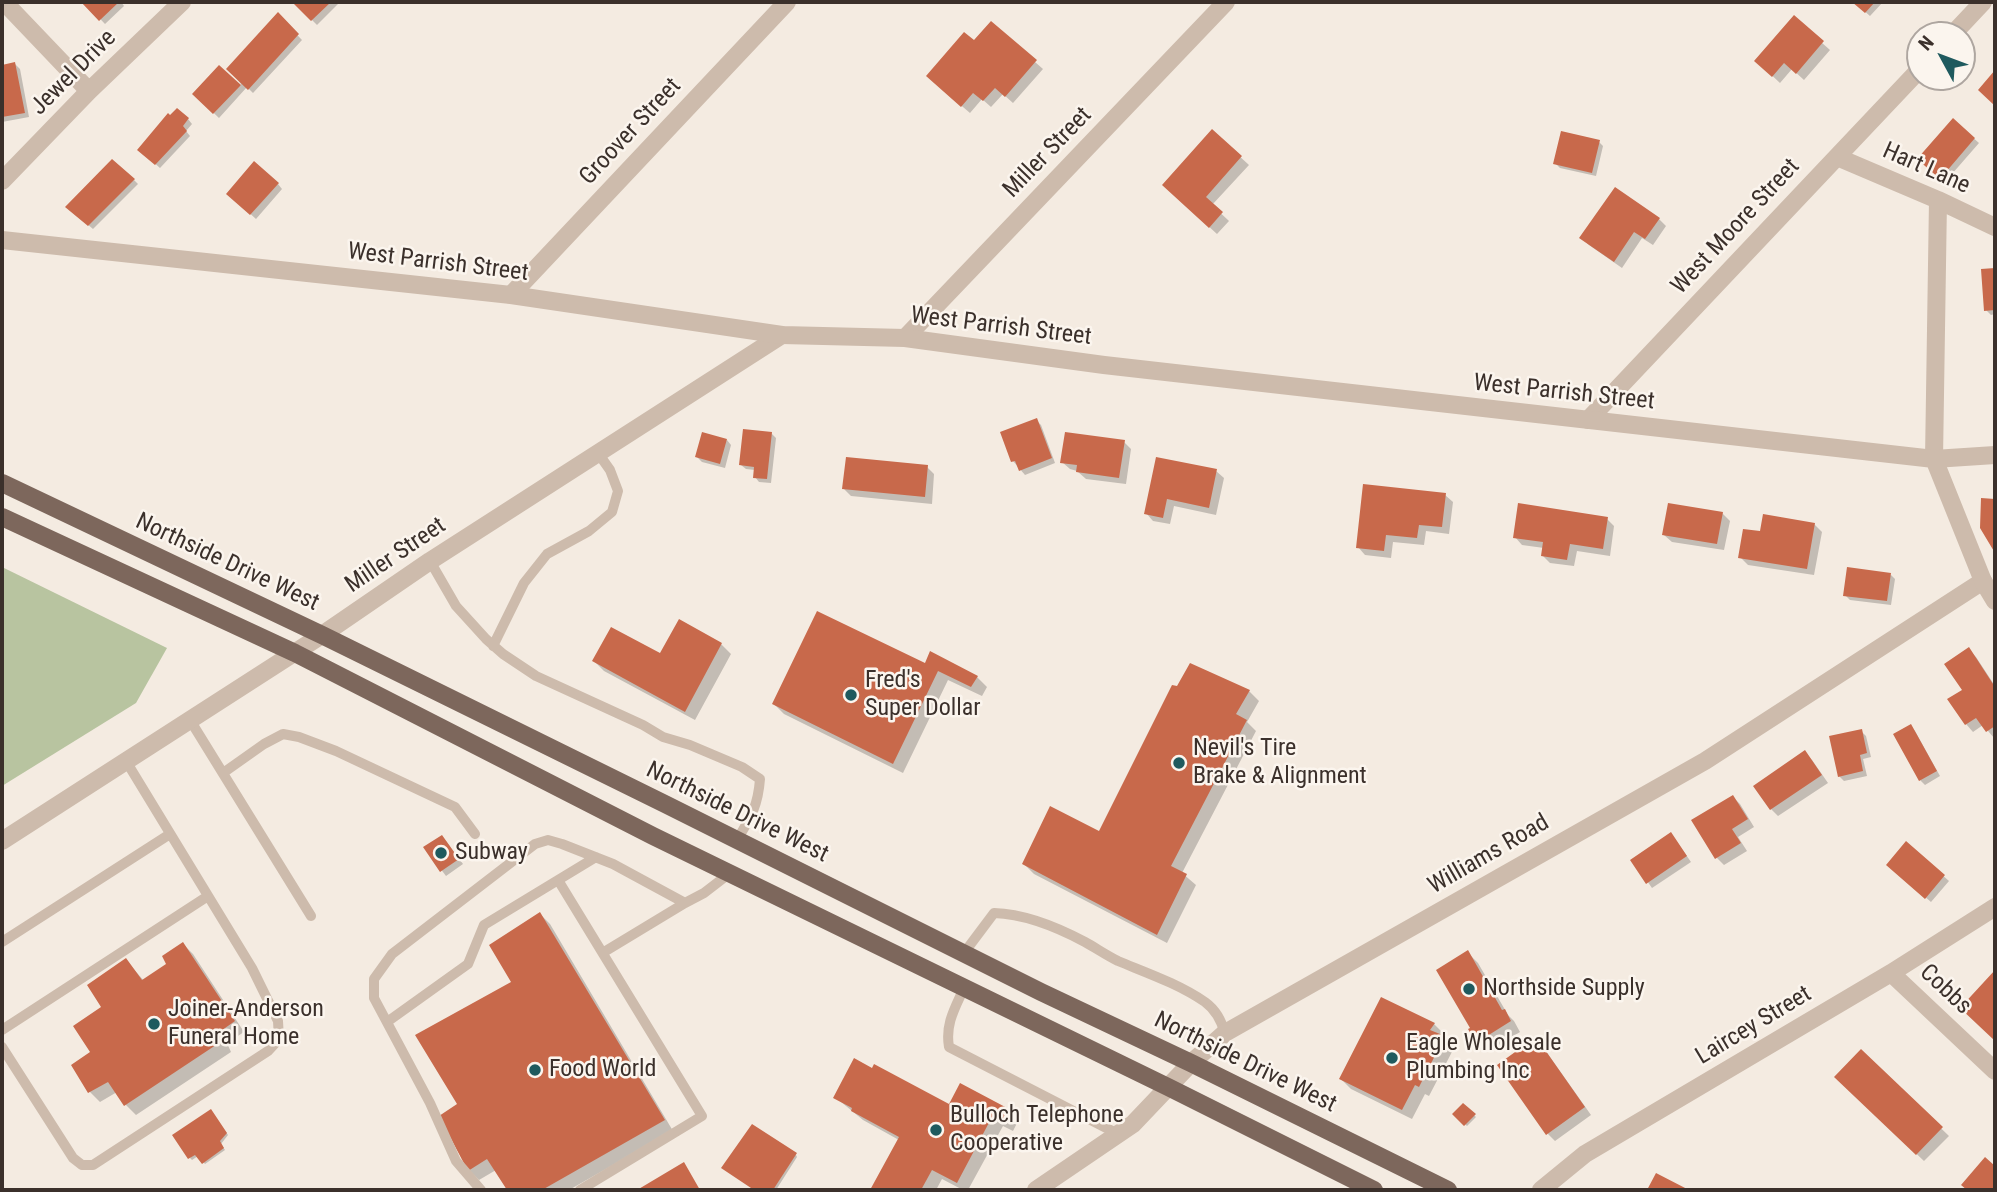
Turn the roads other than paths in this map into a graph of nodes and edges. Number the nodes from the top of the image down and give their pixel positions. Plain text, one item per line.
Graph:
1 (4, 2) edge
2 (182, 2) edge
3 (787, 2) edge
4 (1226, 2) edge
5 (1983, 2) edge
6 (1965, 21) edge
7 (1906, 84) edge
8 (89, 91) junction
9 (1837, 157) junction
10 (2, 181) edge
11 (1938, 200) junction
12 (1995, 227) edge
13 (2, 240) edge
14 (511, 295) junction
15 (782, 335) junction
16 (905, 338) junction
17 (1588, 420) junction
18 (598, 453) junction
19 (1995, 455) edge
20 (1934, 459) junction
21 (2, 483) edge
22 (2, 517) edge
23 (430, 561) junction
24 (1983, 581) junction
25 (1995, 601) edge
26 (322, 635) junction
27 (493, 646) junction
28 (295, 653) junction
29 (190, 720) junction
30 (126, 761) junction
31 (223, 774) junction
32 (170, 834) junction
33 (475, 834) dead end
34 (737, 840) junction
35 (2, 841) edge
36 (596, 857) junction
37 (730, 873) junction
38 (558, 880) junction
39 (208, 896) junction
40 (685, 903) junction
41 (1995, 907) edge
42 (311, 916) dead end
43 (2, 942) edge
44 (604, 952) junction
45 (964, 953) junction
46 (1891, 973) junction
47 (964, 988) junction
48 (387, 1022) junction
49 (2, 1030) edge
50 (1225, 1032) junction
51 (2, 1046) edge
52 (1191, 1063) junction
53 (1995, 1071) edge
54 (1168, 1087) junction
55 (1118, 1134) junction
56 (1352, 1185) edge
57 (481, 1190) edge
58 (580, 1190) edge
59 (1036, 1190) edge
60 (1374, 1190) edge
61 (1448, 1190) edge
62 (1541, 1190) edge

1 - 8 street
2 - 8 street, Jewel Drive
3 - 14 street, Groover Street
4 - 16 street, Miller Street
5 - 6 street
7 - 9 street, West Moore Street
8 - 10 street, Jewel Drive
9 - 11 street, Hart Lane
9 - 17 street, West Moore Street
11 - 12 street, Hart Lane
11 - 20 street
13 - 14 street, West Parrish Street
14 - 15 street, West Parrish Street
15 - 16 street, West Parrish Street
15 - 18 street, Miller Street
16 - 17 street, West Parrish Street
17 - 20 street, West Parrish Street
18 - 23 street, Miller Street
18 - 27 lane
19 - 20 street, West Parrish Street
20 - 24 street
21 - 26 main road, Northside Drive West
22 - 28 main road
23 - 26 street, Miller Street
23 - 27 lane
24 - 25 street
24 - 50 street, Williams Road
26 - 28 street, Miller Street
26 - 34 main road, Northside Drive West
27 - 34 lane
28 - 29 street, Miller Street
28 - 37 main road
29 - 30 street, Miller Street
29 - 31 lane
30 - 32 lane
30 - 35 street, Miller Street
31 - 33 lane
31 - 42 lane
32 - 39 lane
32 - 43 lane
34 - 45 main road, Northside Drive West
36 - 38 lane
36 - 40 lane
36 - 48 lane
37 - 40 lane
37 - 47 main road
38 - 44 lane
38 - 48 lane
39 - 49 lane
39 - 51 lane
40 - 44 lane
41 - 46 street, Laircey Street
44 - 58 lane
45 - 50 lane
45 - 52 main road, Northside Drive West
46 - 53 street, Cobbs
46 - 62 street, Laircey Street
47 - 54 main road
47 - 55 lane
48 - 57 lane
50 - 52 street, Williams Road
52 - 54 street, Williams Road
52 - 61 main road, Northside Drive West
54 - 55 street, Williams Road
54 - 56 main road
55 - 59 street, Williams Road
56 - 60 main road

